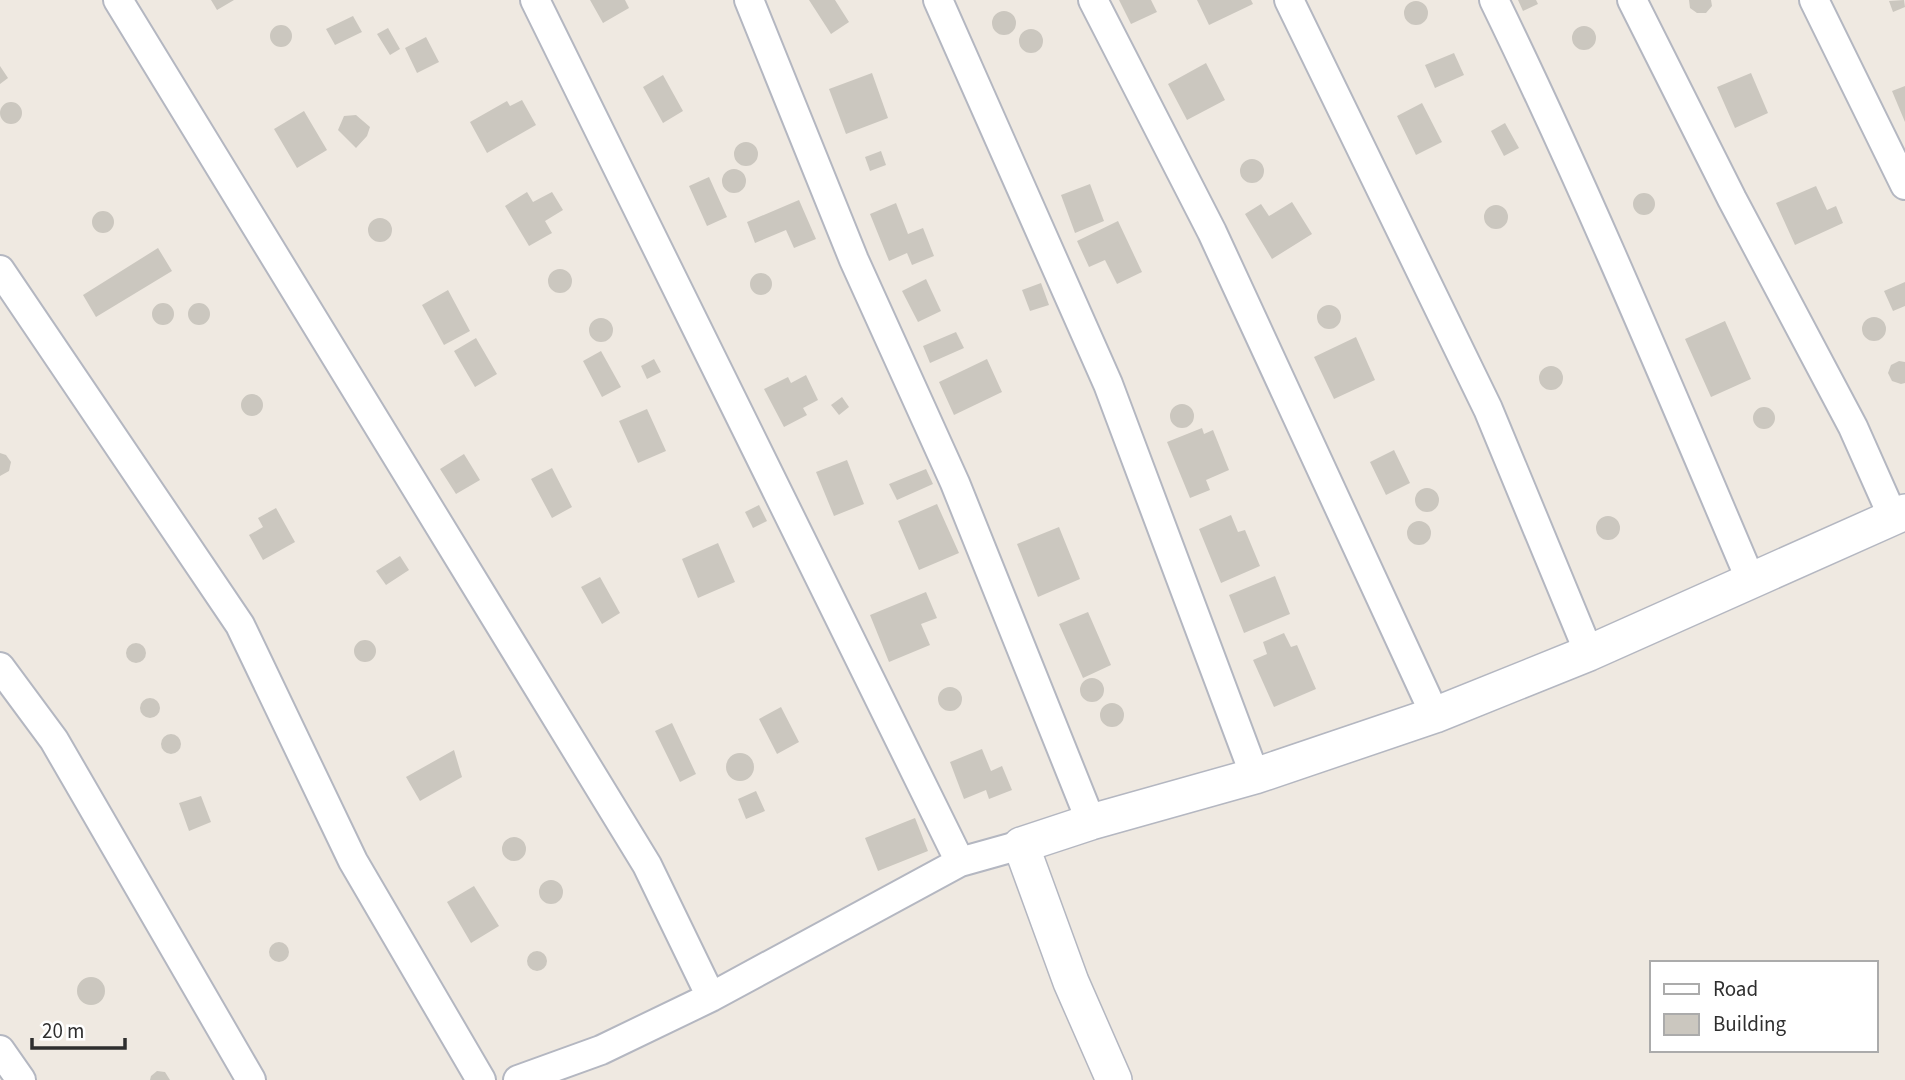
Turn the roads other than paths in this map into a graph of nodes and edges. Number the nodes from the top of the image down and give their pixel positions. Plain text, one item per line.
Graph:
1 (118, 0) edge
2 (535, 0) edge
3 (749, 0) edge
4 (938, 0) edge
5 (1093, 0) edge
6 (1289, 0) edge
7 (1494, 0) edge
8 (1632, 0) edge
9 (1814, 0) edge
10 (1905, 185) edge
11 (0, 270) edge
12 (1899, 515) edge
13 (1751, 581) junction
14 (1589, 653) junction
15 (0, 667) edge
16 (1435, 715) junction
17 (1255, 776) junction
18 (1091, 822) junction
19 (1021, 845) junction
20 (960, 862) junction
21 (711, 997) junction
22 (0, 1050) edge
23 (21, 1080) edge
24 (251, 1080) edge
25 (481, 1080) edge
26 (518, 1080) edge
27 (1114, 1080) edge

1 - 21 street
2 - 20 street
3 - 18 street
4 - 17 street
5 - 16 street
6 - 14 street
7 - 13 street
8 - 12 street
9 - 10 street
11 - 25 street
12 - 13 street
13 - 14 street
14 - 16 street
15 - 24 street
16 - 17 street
17 - 18 street
18 - 19 street
19 - 20 street
19 - 27 street
20 - 21 street
21 - 26 street
22 - 23 street

